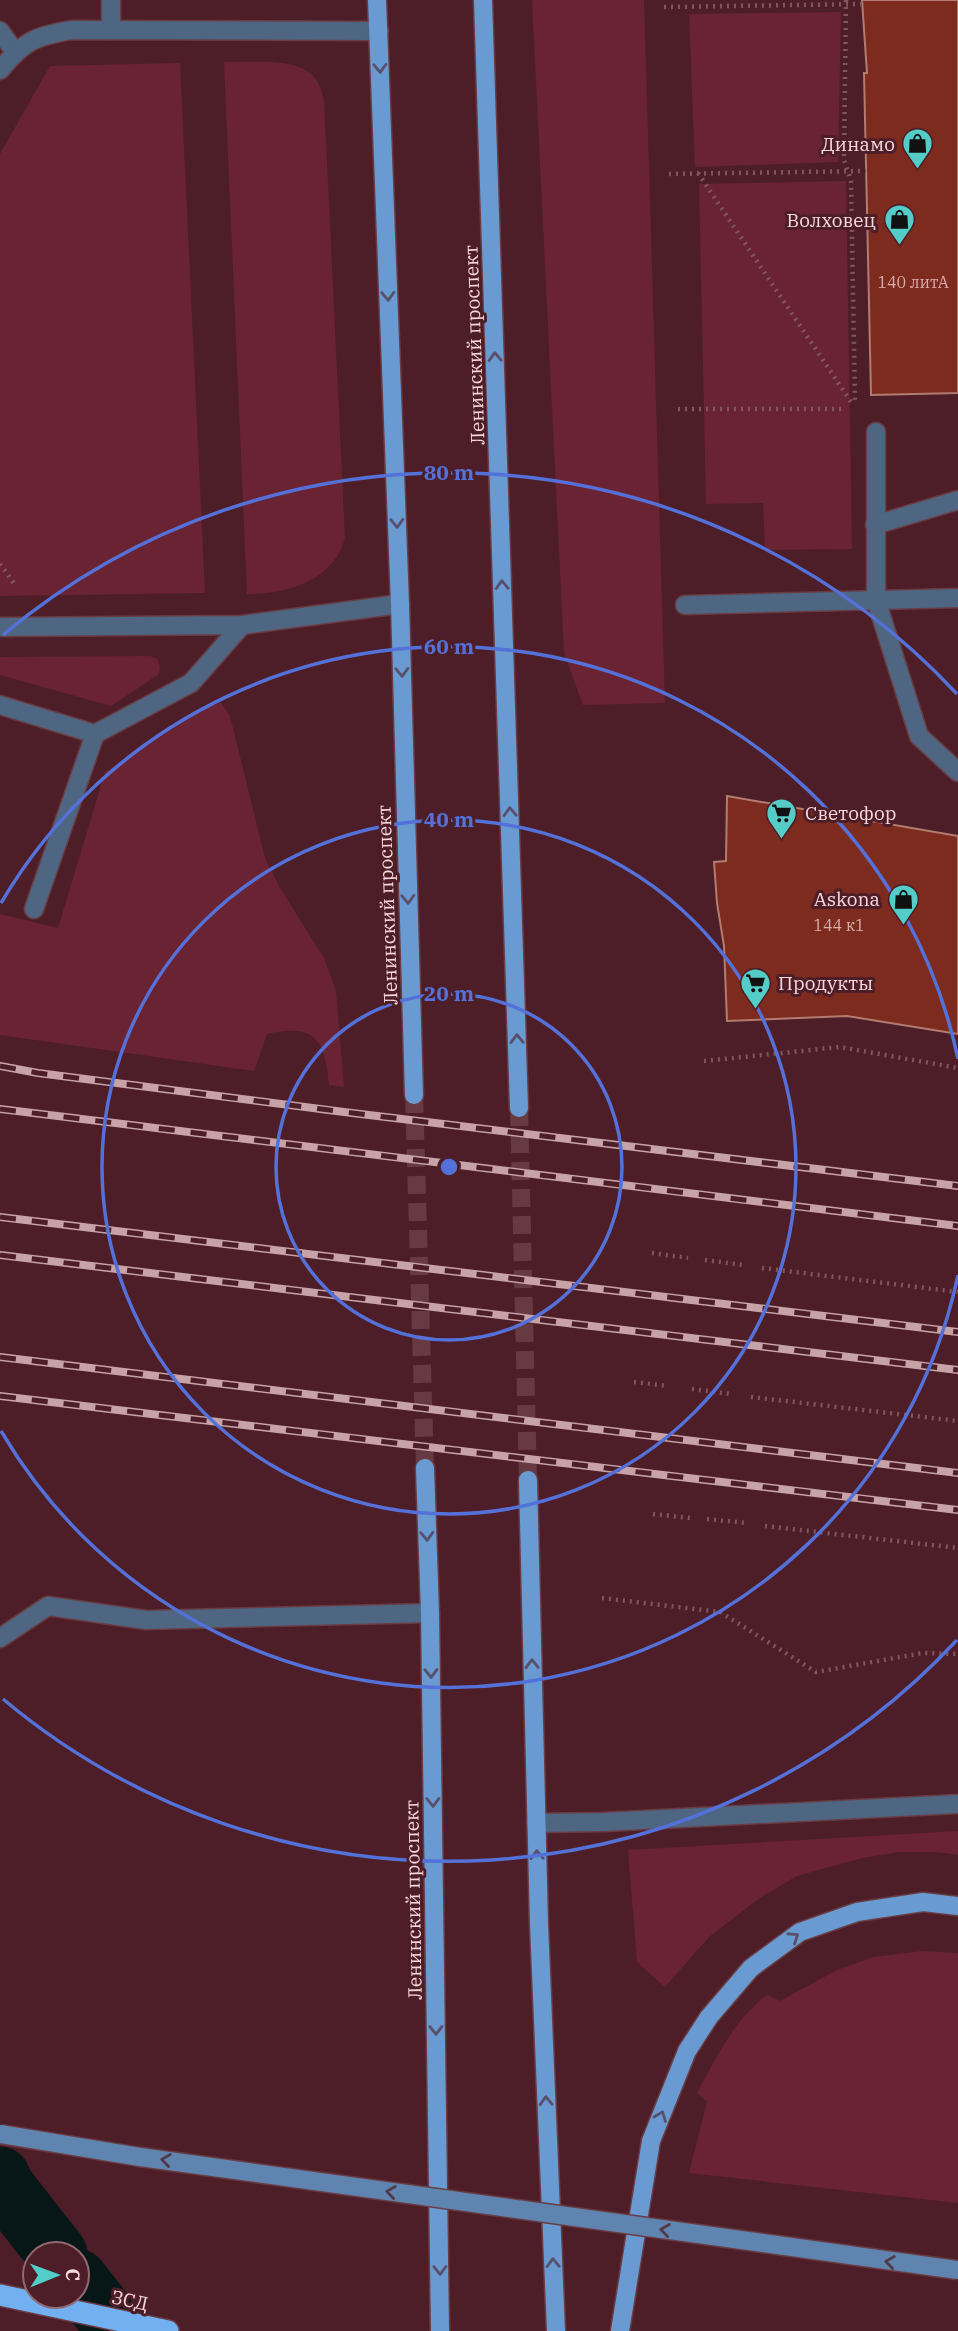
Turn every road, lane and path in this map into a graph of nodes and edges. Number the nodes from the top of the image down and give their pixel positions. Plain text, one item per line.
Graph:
1 (111, 0) edge
2 (377, 0) edge
3 (483, 0) edge
4 (846, 2) edge
5 (862, 4) dead end
6 (664, 7) dead end
7 (111, 30) junction
8 (0, 31) edge
9 (379, 31) junction
10 (15, 52) junction
11 (0, 70) edge
12 (848, 171) junction
13 (866, 171) dead end
14 (698, 173) junction
15 (669, 174) dead end
16 (678, 409) dead end
17 (855, 409) junction
18 (876, 432) dead end
19 (958, 500) edge
20 (875, 525) junction
21 (958, 598) edge
22 (876, 600) junction
23 (400, 604) junction
24 (685, 605) dead end
25 (242, 625) junction
26 (0, 627) edge
27 (0, 705) edge
28 (95, 734) junction
29 (958, 772) edge
30 (34, 909) dead end
31 (704, 1061) dead end
32 (958, 1068) edge
33 (414, 1095) tunnel mouth
34 (519, 1108) tunnel mouth
35 (652, 1253) dead end
36 (688, 1258) dead end
37 (705, 1260) dead end
38 (743, 1265) dead end
39 (762, 1268) dead end
40 (958, 1292) edge
41 (634, 1382) dead end
42 (668, 1386) dead end
43 (691, 1389) dead end
44 (730, 1394) dead end
45 (751, 1396) dead end
46 (958, 1421) edge
47 (425, 1468) tunnel mouth
48 (528, 1480) tunnel mouth
49 (653, 1514) dead end
50 (690, 1518) dead end
51 (707, 1519) dead end
52 (746, 1523) dead end
53 (765, 1525) dead end
54 (958, 1548) edge
55 (602, 1598) dead end
56 (430, 1613) junction
57 (0, 1638) edge
58 (958, 1654) edge
59 (958, 1804) edge
60 (536, 1823) junction
61 (958, 1906) edge
62 (0, 2134) edge
63 (958, 2270) edge
64 (0, 2295) edge
65 (168, 2331) edge
66 (440, 2331) edge
67 (556, 2331) edge
68 (620, 2331) edge

1 - 7 lane
2 - 9 main road, Ленинский проспект
34 -> 3 main road, Ленинский проспект
4 - 5 path
4 - 6 path
4 - 12 path
7 - 9 lane
7 - 10 lane
8 - 10 lane
9 -> 23 main road, Ленинский проспект
10 - 11 lane
12 - 13 path
12 - 14 path
12 - 17 path
14 - 15 path
14 - 17 path
16 - 17 path
18 - 20 lane
19 - 20 lane
20 - 22 lane
21 - 22 lane
22 - 24 lane
22 - 29 lane
23 - 25 lane
23 -> 33 main road, Ленинский проспект
25 - 26 lane
25 - 28 lane
27 - 28 lane
28 - 30 lane
31 - 32 path
35 - 36 path
37 - 38 path
39 - 40 path
41 - 42 path
43 - 44 path
45 - 46 path
47 -> 56 main road, Ленинский проспект
60 -> 48 main road
49 - 50 path
51 - 52 path
53 - 54 path
55 - 58 path
56 - 57 lane
56 -> 66 main road, Ленинский проспект
59 - 60 lane
67 -> 60 main road
68 -> 61 main road
63 -> 62 main road, bridge
64 - 65 highway, ЗСД

